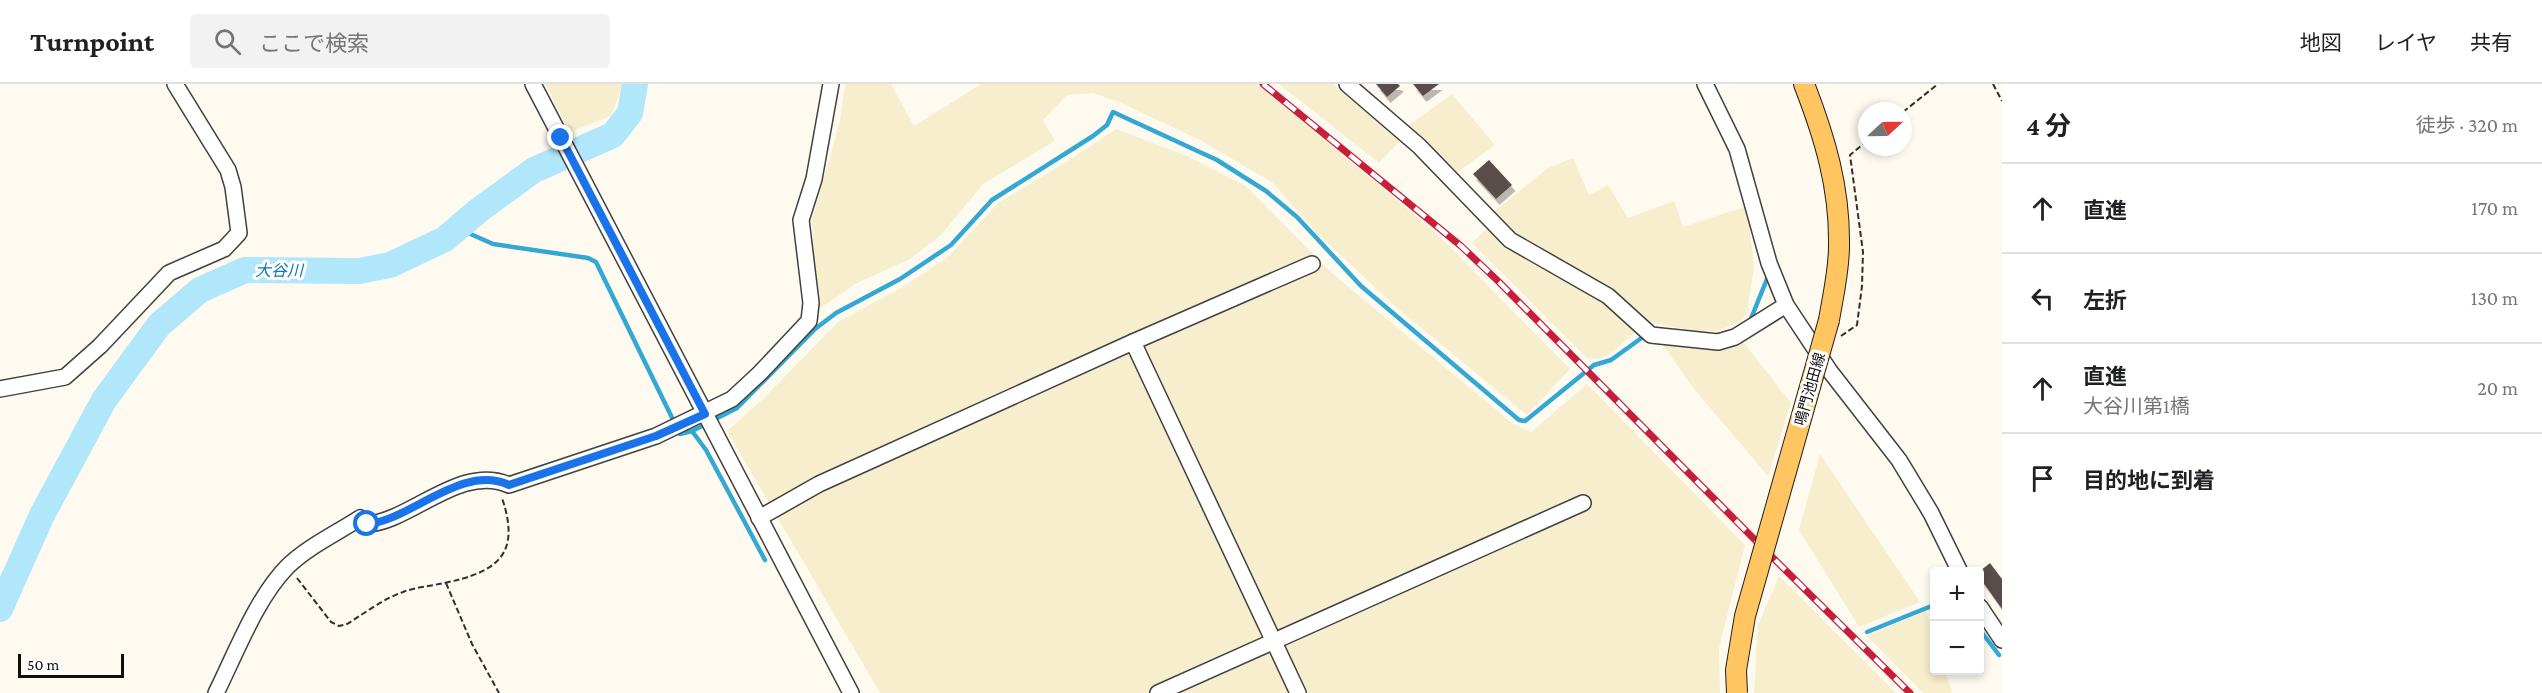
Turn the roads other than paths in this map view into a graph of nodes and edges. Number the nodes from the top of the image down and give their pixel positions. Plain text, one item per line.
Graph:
1 (175, 84) edge
2 (533, 84) edge
3 (831, 84) edge
4 (1347, 84) edge
5 (1706, 84) edge
6 (1804, 84) edge
7 (1312, 264) dead end
8 (1786, 305) junction
9 (1133, 342) junction
10 (0, 389) edge
11 (708, 420) junction
12 (1583, 502) dead end
13 (759, 518) junction
14 (1958, 567) edge
15 (1984, 614) edge
16 (2002, 614) edge
17 (1990, 624) junction
18 (2002, 640) edge
19 (1273, 641) junction
20 (216, 693) edge
21 (850, 693) edge
22 (1158, 693) edge
23 (1298, 693) edge
24 (1737, 693) edge

1 - 10 street
2 - 11 street
3 - 11 street
4 - 8 street
5 - 8 street
6 - 24 main road, 鳴門池田線, bridge
7 - 9 street
8 - 14 street
9 - 13 street
9 - 19 street
11 - 13 street
11 - 20 street
12 - 19 street
13 - 21 street
15 - 17 street
16 - 17 street
17 - 18 street
19 - 22 street
19 - 23 street

